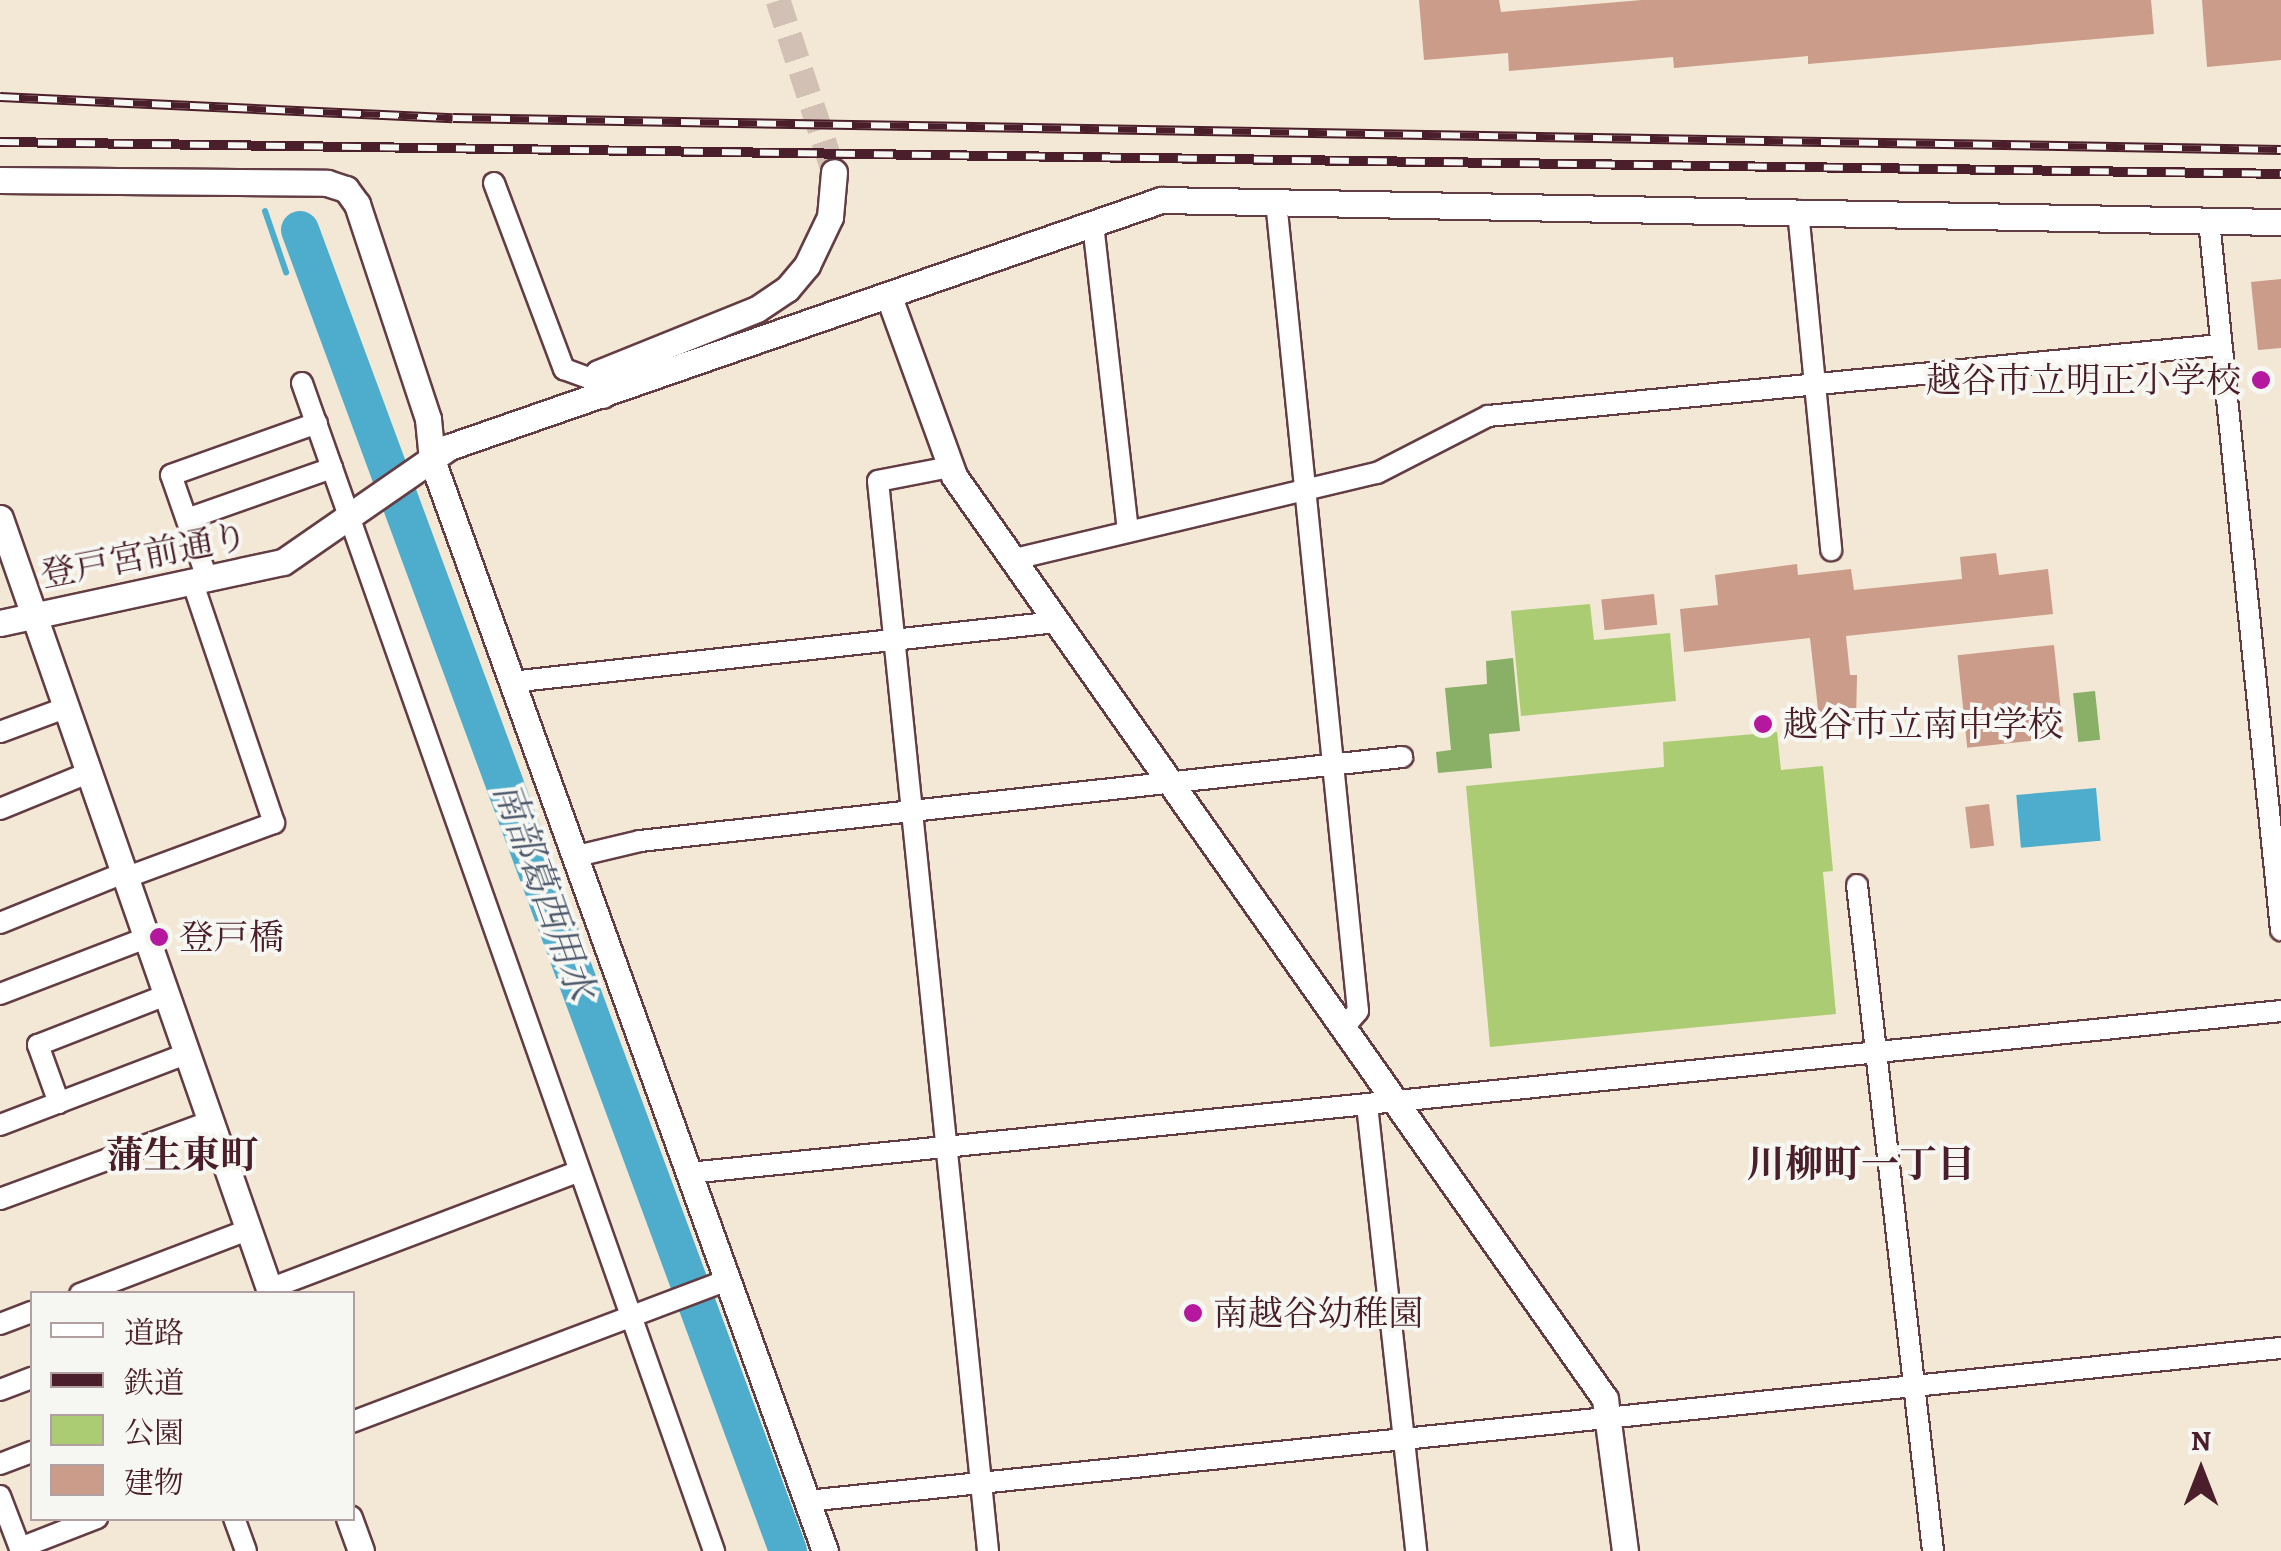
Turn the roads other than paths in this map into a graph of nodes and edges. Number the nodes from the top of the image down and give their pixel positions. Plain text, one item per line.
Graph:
1 (834, 172) tunnel mouth
2 (0, 180) edge
3 (494, 183) dead end
4 (1276, 201) junction
5 (1798, 211) junction
6 (2209, 221) junction
7 (2281, 222) edge
8 (1093, 224) junction
9 (889, 297) junction
10 (2220, 345) junction
11 (302, 383) dead end
12 (1813, 386) junction
13 (598, 387) junction
14 (317, 424) junction
15 (427, 464) junction
16 (950, 467) junction
17 (332, 468) junction
18 (1304, 485) junction
19 (0, 518) edge
20 (187, 518) junction
21 (351, 518) junction
22 (1128, 530) junction
23 (1831, 550) dead end
24 (1011, 560) junction
25 (201, 583) junction
26 (32, 614) junction
27 (1056, 622) junction
28 (0, 624) edge
29 (895, 640) junction
30 (511, 682) junction
31 (65, 708) junction
32 (0, 732) edge
33 (1402, 757) dead end
34 (1332, 767) junction
35 (88, 774) junction
36 (1170, 786) junction
37 (0, 809) edge
38 (912, 812) junction
39 (573, 856) junction
40 (125, 876) junction
41 (1858, 885) dead end
42 (0, 923) edge
43 (2281, 930) edge
44 (146, 938) junction
45 (0, 994) edge
46 (166, 995) junction
47 (2281, 1010) edge
48 (1343, 1028) junction
49 (1875, 1052) junction
50 (186, 1054) junction
51 (59, 1102) junction
52 (1380, 1103) junction
53 (209, 1122) junction
54 (0, 1125) edge
55 (948, 1147) junction
56 (580, 1171) junction
57 (689, 1173) junction
58 (0, 1199) edge
59 (248, 1230) junction
60 (719, 1283) junction
61 (88, 1291) edge
62 (266, 1291) edge
63 (30, 1313) edge
64 (631, 1316) junction
65 (0, 1324) edge
66 (2281, 1348) edge
67 (30, 1379) edge
68 (1916, 1384) junction
69 (0, 1390) edge
70 (1611, 1417) junction
71 (355, 1421) edge
72 (1406, 1440) junction
73 (30, 1453) edge
74 (0, 1464) edge
75 (981, 1481) junction
76 (0, 1496) edge
77 (807, 1501) junction
78 (90, 1521) edge
79 (235, 1521) edge
80 (350, 1521) edge
81 (20, 1550) edge
82 (246, 1551) edge
83 (360, 1551) edge
84 (714, 1551) edge
85 (825, 1551) edge
86 (988, 1551) edge
87 (1416, 1551) edge
88 (1625, 1551) edge
89 (1934, 1551) edge

1 - 13 street
2 - 15 street
3 - 13 street
4 - 5 street
4 - 8 street
4 - 18 street
5 - 6 street
5 - 12 street
6 - 7 street
6 - 10 street
8 - 9 street
8 - 22 street
9 - 13 street
9 - 16 street
10 - 12 street
10 - 43 street
11 - 14 street
12 - 18 street
12 - 23 street
13 - 15 street
14 - 17 street
14 - 20 street
15 - 21 street
15 - 30 street
16 - 24 street
16 - 29 street
17 - 20 street
17 - 21 street
18 - 22 street
18 - 34 street
19 - 26 street
20 - 25 street
21 - 25 street, 登戸宮前通り
21 - 56 street
22 - 24 street
24 - 27 street
25 - 26 street, 登戸宮前通り
25 - 40 street
26 - 28 street, 登戸宮前通り
26 - 31 street
27 - 29 street
27 - 36 street
29 - 30 street
29 - 38 street
30 - 39 street
31 - 32 street
31 - 35 street
33 - 34 street
34 - 36 street
34 - 48 street
35 - 37 street
35 - 40 street
36 - 38 street
36 - 48 street
38 - 39 street
38 - 55 street
39 - 57 street
40 - 42 street
40 - 44 street
41 - 49 street
44 - 45 street
44 - 46 street
46 - 50 street
46 - 51 street
47 - 49 street
48 - 52 street
49 - 52 street
49 - 68 street
50 - 51 street
50 - 53 street
51 - 54 street
52 - 55 street
52 - 70 street
52 - 72 street
53 - 58 street
53 - 59 street
55 - 57 street
55 - 75 street
56 - 62 street
56 - 64 street
57 - 60 street
59 - 61 street
59 - 62 street
60 - 64 street
60 - 77 street
63 - 65 street
64 - 71 street
64 - 84 street
66 - 68 street
67 - 69 street
68 - 70 street
68 - 89 street
70 - 72 street
70 - 88 street
72 - 75 street
72 - 87 street
73 - 74 street
75 - 77 street
75 - 86 street
76 - 81 street
77 - 85 street
78 - 81 street
79 - 82 street
80 - 83 street

